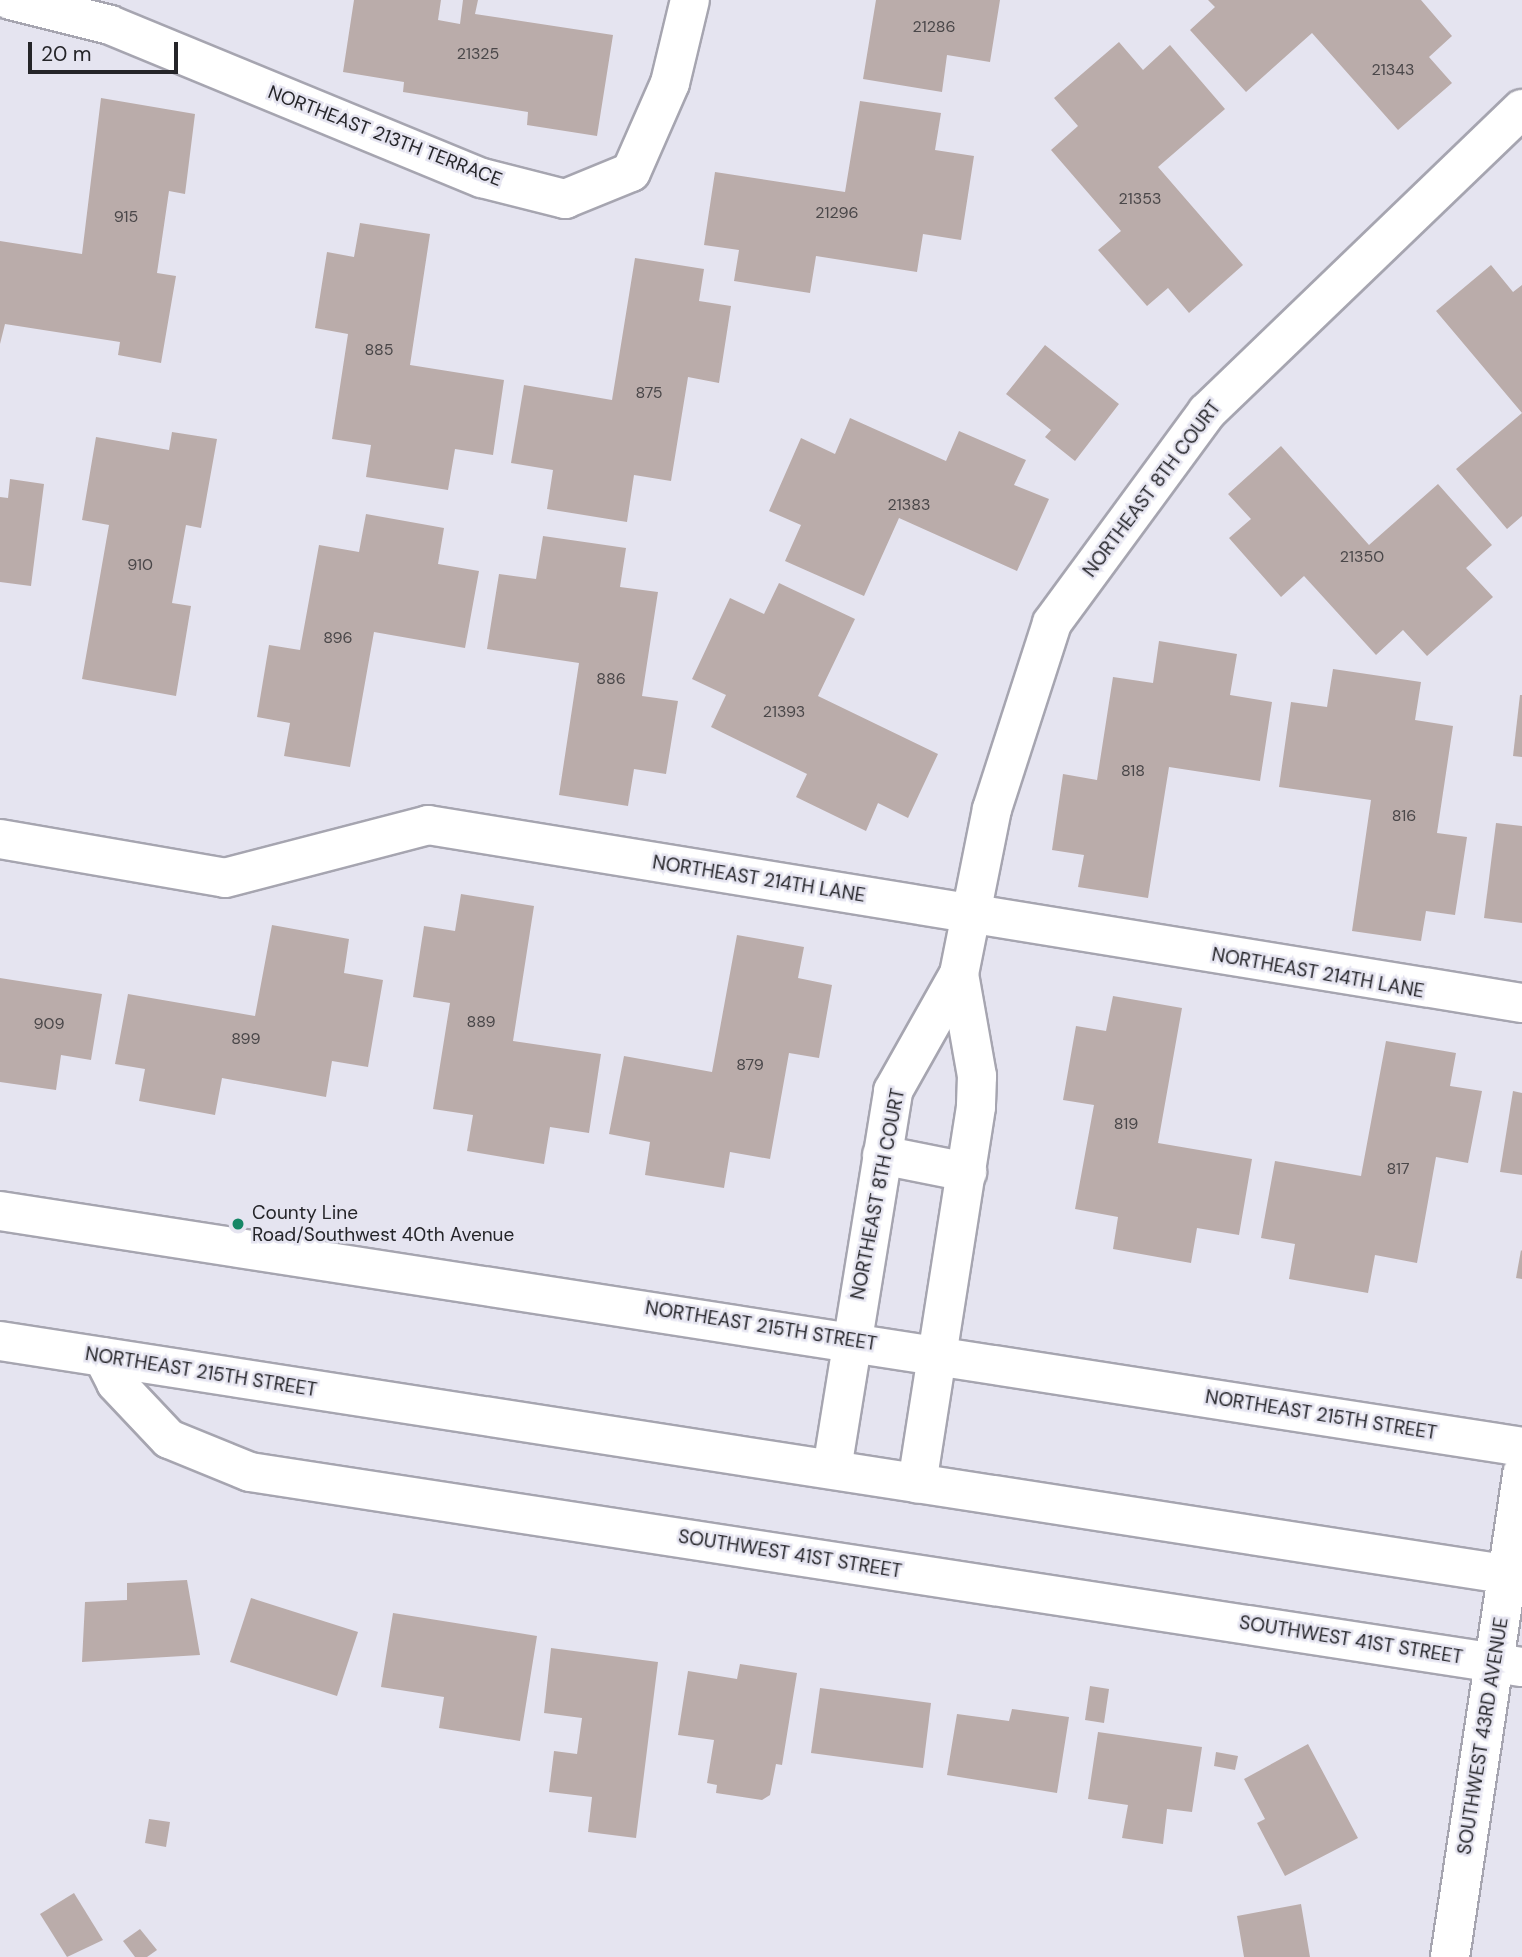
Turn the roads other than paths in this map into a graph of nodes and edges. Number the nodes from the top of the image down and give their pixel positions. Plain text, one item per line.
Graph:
1 (10, 0) edge
2 (690, 0) edge
3 (1522, 109) edge
4 (0, 839) edge
5 (968, 914) junction
6 (959, 974) junction
7 (1522, 1003) edge
8 (882, 1156) junction
9 (967, 1172) junction
10 (0, 1210) edge
11 (852, 1339) junction
12 (0, 1341) edge
13 (939, 1353) junction
14 (103, 1357) junction
15 (1522, 1447) edge
16 (832, 1469) junction
17 (1522, 1473) edge
18 (917, 1483) junction
19 (1515, 1576) edge
20 (1508, 1665) edge
21 (1450, 1957) edge

1 - 2 street, NORTHEAST 213TH TERRACE
3 - 5 street, NORTHEAST 8TH COURT
4 - 5 street, NORTHEAST 214TH LANE
5 - 6 street, NORTHEAST 8TH COURT
5 - 7 street, NORTHEAST 214TH LANE
6 - 8 street, NORTHEAST 8TH COURT
6 - 9 street, NORTHEAST 8TH COURT
8 - 9 street
8 - 11 street, NORTHEAST 8TH COURT
9 - 13 street, NORTHEAST 8TH COURT
10 - 11 street, NORTHEAST 215TH STREET
11 - 13 street, NORTHEAST 215TH STREET
11 - 16 street, NORTHEAST 8TH COURT
12 - 14 street, NORTHEAST 215TH STREET
13 - 15 street, NORTHEAST 215TH STREET
13 - 18 street, NORTHEAST 8TH COURT
14 - 16 street, NORTHEAST 215TH STREET
14 - 20 street, SOUTHWEST 41ST STREET
16 - 18 street, NORTHEAST 215TH STREET
17 - 19 street, SOUTHWEST 43RD AVENUE
18 - 19 street, NORTHEAST 215TH STREET
19 - 20 street, SOUTHWEST 43RD AVENUE
20 - 21 street, SOUTHWEST 43RD AVENUE

